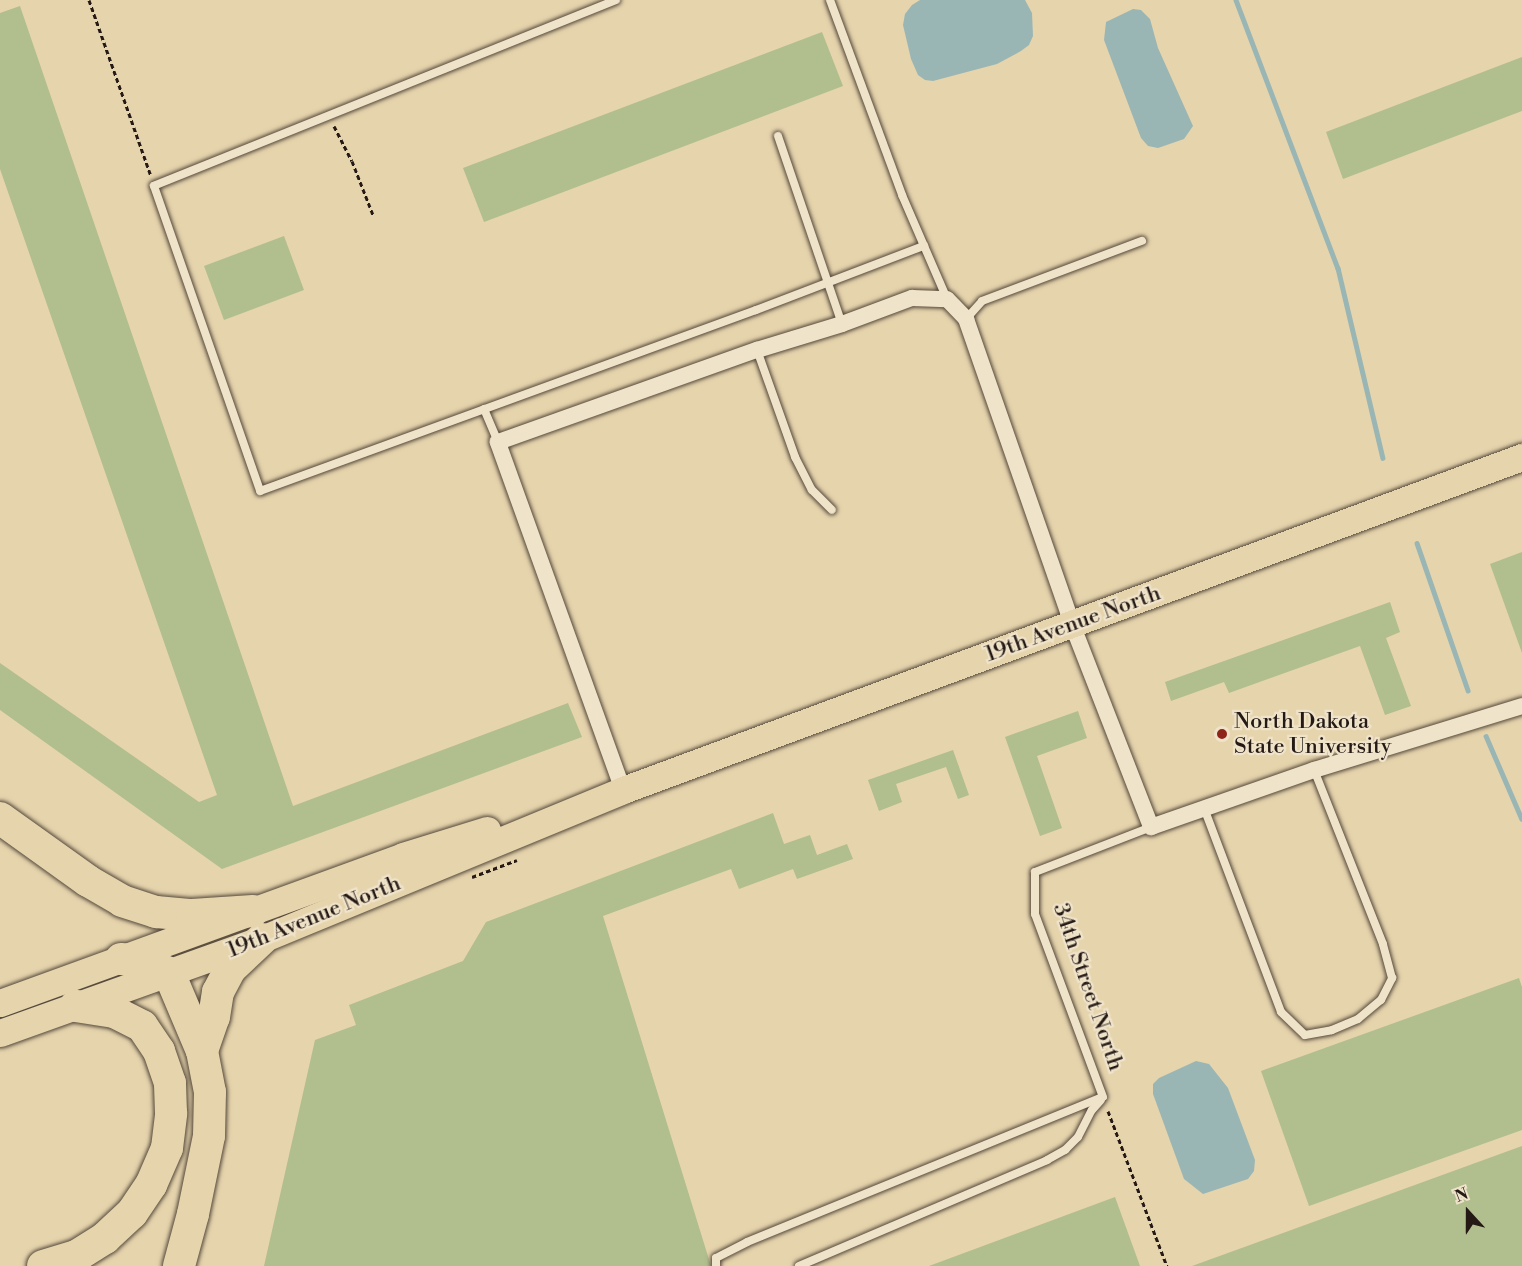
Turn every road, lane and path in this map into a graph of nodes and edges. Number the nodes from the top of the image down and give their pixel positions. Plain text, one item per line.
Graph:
1 (89, 0) edge
2 (616, 0) edge
3 (830, 0) edge
4 (329, 116) junction
5 (778, 136) dead end
6 (154, 186) junction
7 (373, 215) dead end
8 (1142, 241) dead end
9 (924, 246) junction
10 (828, 283) junction
11 (947, 299) junction
12 (966, 319) junction
13 (842, 324) junction
14 (758, 350) junction
15 (484, 409) junction
16 (498, 442) junction
17 (1522, 457) edge
18 (832, 510) dead end
19 (1072, 624) junction
20 (1522, 706) edge
21 (1314, 770) junction
22 (623, 790) junction
23 (1204, 807) junction
24 (0, 819) edge
25 (1151, 827) junction
26 (258, 925) junction
27 (121, 959) junction
28 (169, 973) junction
29 (0, 1003) edge
30 (75, 1006) junction
31 (0, 1033) edge
32 (202, 1051) junction
33 (1103, 1097) junction
34 (44, 1266) edge
35 (179, 1266) edge
36 (716, 1266) edge
37 (799, 1266) edge
38 (1167, 1266) edge

1 - 6 path
2 - 4 lane
3 - 9 lane
4 - 6 lane
4 - 7 path
5 - 10 lane
6 - 15 lane
8 - 12 lane
9 - 10 lane
9 - 11 lane
10 - 13 lane
10 - 15 lane
11 - 12 street
11 - 13 street
12 - 19 street
13 - 14 street
14 - 16 street
14 - 18 lane
15 - 16 lane
16 - 22 street
17 - 19 main road, 19th Avenue North
19 - 22 main road, 19th Avenue North
19 - 25 street
20 - 21 street
21 - 23 street
21 - 23 lane
22 - 26 main road, 19th Avenue North
23 - 25 street
24 - 26 highway
25 - 33 lane, 34th Street North
26 - 27 main road, 19th Avenue North
26 - 28 main road, 19th Avenue North
26 - 32 highway
27 - 28 highway
27 - 29 main road, 19th Avenue North
28 - 30 main road, 19th Avenue North
28 - 32 highway
30 - 31 main road, 19th Avenue North
30 - 34 highway
32 - 35 highway
33 - 36 lane
33 - 37 lane
33 - 38 path

